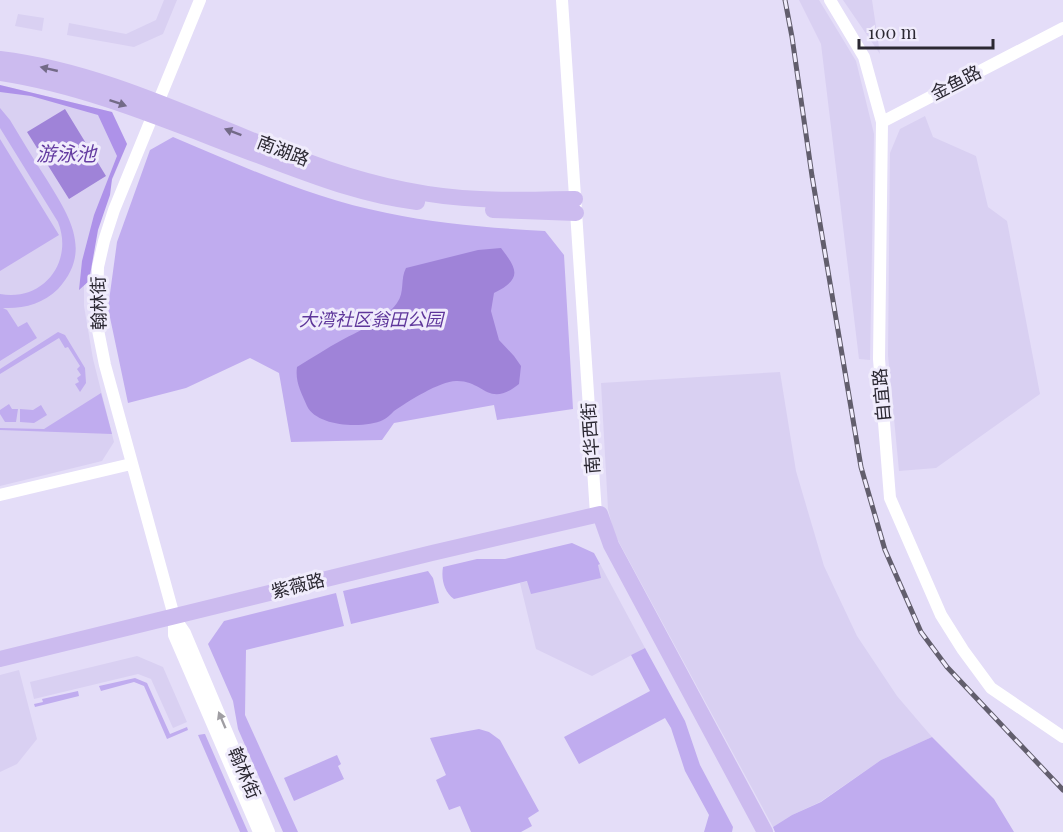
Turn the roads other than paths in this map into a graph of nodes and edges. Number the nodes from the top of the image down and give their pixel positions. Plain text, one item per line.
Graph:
1 (200, 0) edge
2 (562, 0) edge
3 (830, 0) edge
4 (1063, 28) edge
5 (0, 59) edge
6 (0, 74) edge
7 (155, 109) junction
8 (882, 122) junction
9 (576, 206) junction
10 (131, 464) junction
11 (0, 495) edge
12 (592, 515) junction
13 (174, 616) junction
14 (0, 659) edge
15 (1063, 737) edge
16 (259, 832) edge
17 (269, 832) edge
18 (752, 832) edge
19 (765, 832) edge

1 - 7 street, 翰林街
2 - 9 street, 南华西街
3 - 8 street, 自宜路
4 - 8 street, 金鱼路
7 -> 5 main road, 南湖路
6 -> 7 main road, 南湖路
7 - 9 main road, 南湖路
7 - 10 street, 翰林街
8 - 15 street, 自宜路
9 - 12 street, 南华西街
10 - 11 street
10 - 13 street, 翰林街
12 - 13 main road, 紫薇路
12 - 18 main road, 南华西街
12 - 19 main road, 南华西街
13 - 14 main road, 紫薇路
13 - 16 street, 翰林街
17 -> 13 street, 翰林街

